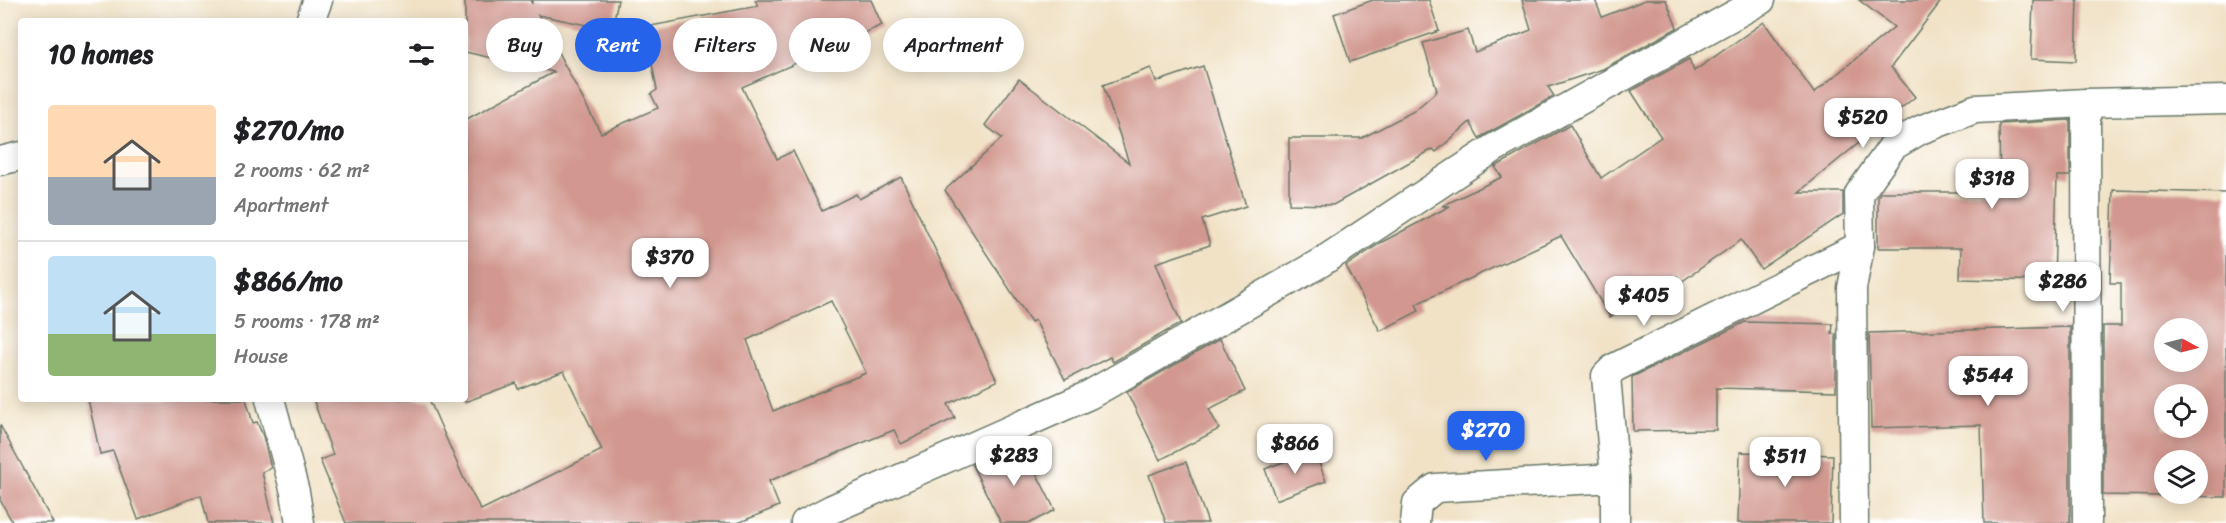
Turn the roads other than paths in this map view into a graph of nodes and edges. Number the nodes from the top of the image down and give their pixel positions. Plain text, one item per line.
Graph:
1 (318, 0) edge
2 (1761, 0) edge
3 (311, 18) edge
4 (2226, 100) edge
5 (2086, 103) junction
6 (18, 157) edge
7 (0, 162) edge
8 (1860, 246) junction
9 (271, 402) edge
10 (1615, 478) junction
11 (300, 523) edge
12 (805, 523) edge
13 (1415, 523) edge
14 (1615, 523) edge
15 (1854, 523) edge
16 (2087, 523) edge

1 - 3 street
2 - 12 street
4 - 5 street
5 - 8 street
5 - 16 street
6 - 7 street
8 - 10 street
8 - 15 street
9 - 11 street
10 - 13 street
10 - 14 street

